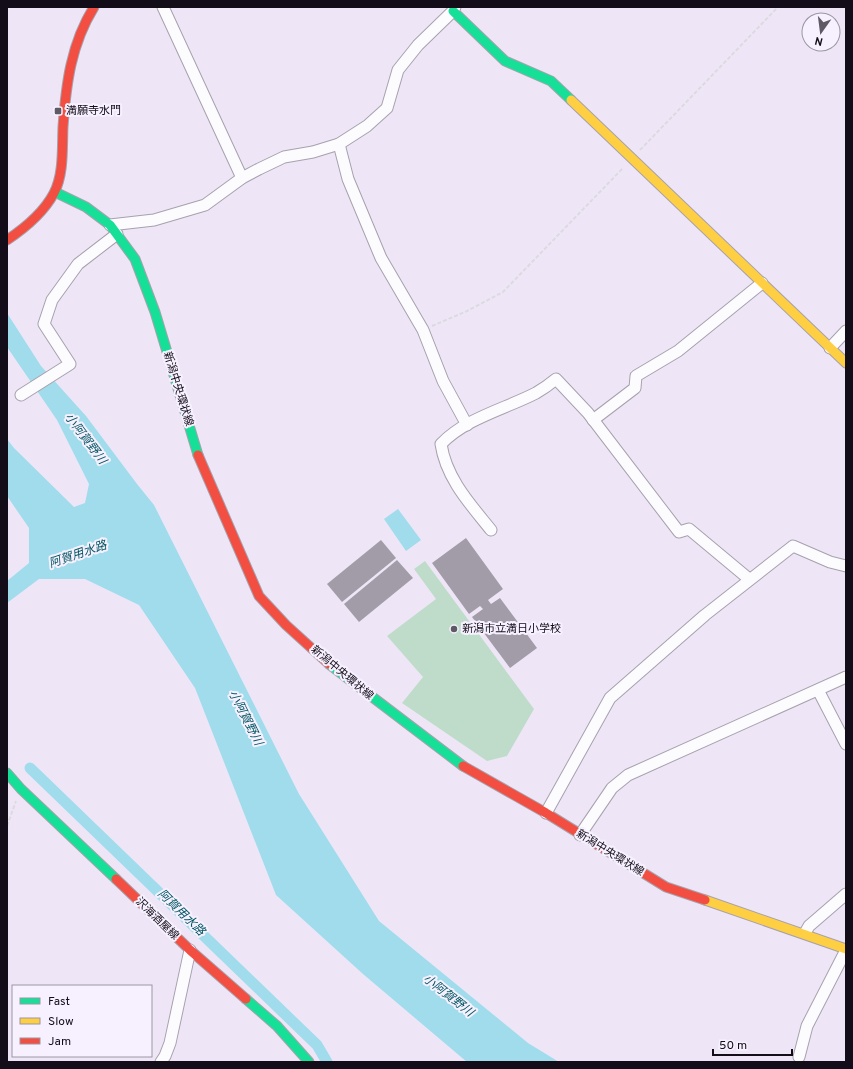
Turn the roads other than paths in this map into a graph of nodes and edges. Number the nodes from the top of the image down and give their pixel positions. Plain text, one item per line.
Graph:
1 (94, 7) edge
2 (164, 7) edge
3 (454, 9) edge
4 (339, 144) junction
5 (242, 178) junction
6 (55, 192) junction
7 (110, 225) junction
8 (117, 234) junction
9 (7, 240) edge
10 (762, 283) junction
11 (846, 331) edge
12 (830, 348) junction
13 (846, 364) edge
14 (21, 395) dead end
15 (593, 420) junction
16 (467, 425) junction
17 (491, 530) dead end
18 (846, 566) edge
19 (749, 579) junction
20 (846, 677) edge
21 (818, 690) junction
22 (846, 744) edge
23 (7, 772) edge
24 (546, 813) junction
25 (580, 834) junction
26 (846, 894) edge
27 (805, 933) junction
28 (846, 949) edge
29 (190, 950) junction
30 (798, 1057) dead end
31 (161, 1062) edge
32 (309, 1062) edge

1 - 6 main road
2 - 5 street
3 - 4 street
3 - 10 main road
4 - 5 street
4 - 16 street
5 - 7 street
6 - 7 main road, 新潟中央環状線
6 - 9 main road
7 - 8 main road, 新潟中央環状線
8 - 14 street
8 - 24 main road, 新潟中央環状線
10 - 12 main road
10 - 15 street
11 - 12 street
12 - 13 main road
15 - 16 street
15 - 19 street
16 - 17 street
18 - 19 street
19 - 24 street
20 - 21 street
21 - 22 street
21 - 25 street
23 - 29 main road, 沢海酒屋線
24 - 25 main road, 新潟中央環状線
25 - 27 main road, 新潟中央環状線
26 - 27 street
27 - 28 main road, 新潟中央環状線
28 - 30 street
29 - 31 street
29 - 32 main road, 沢海酒屋線

